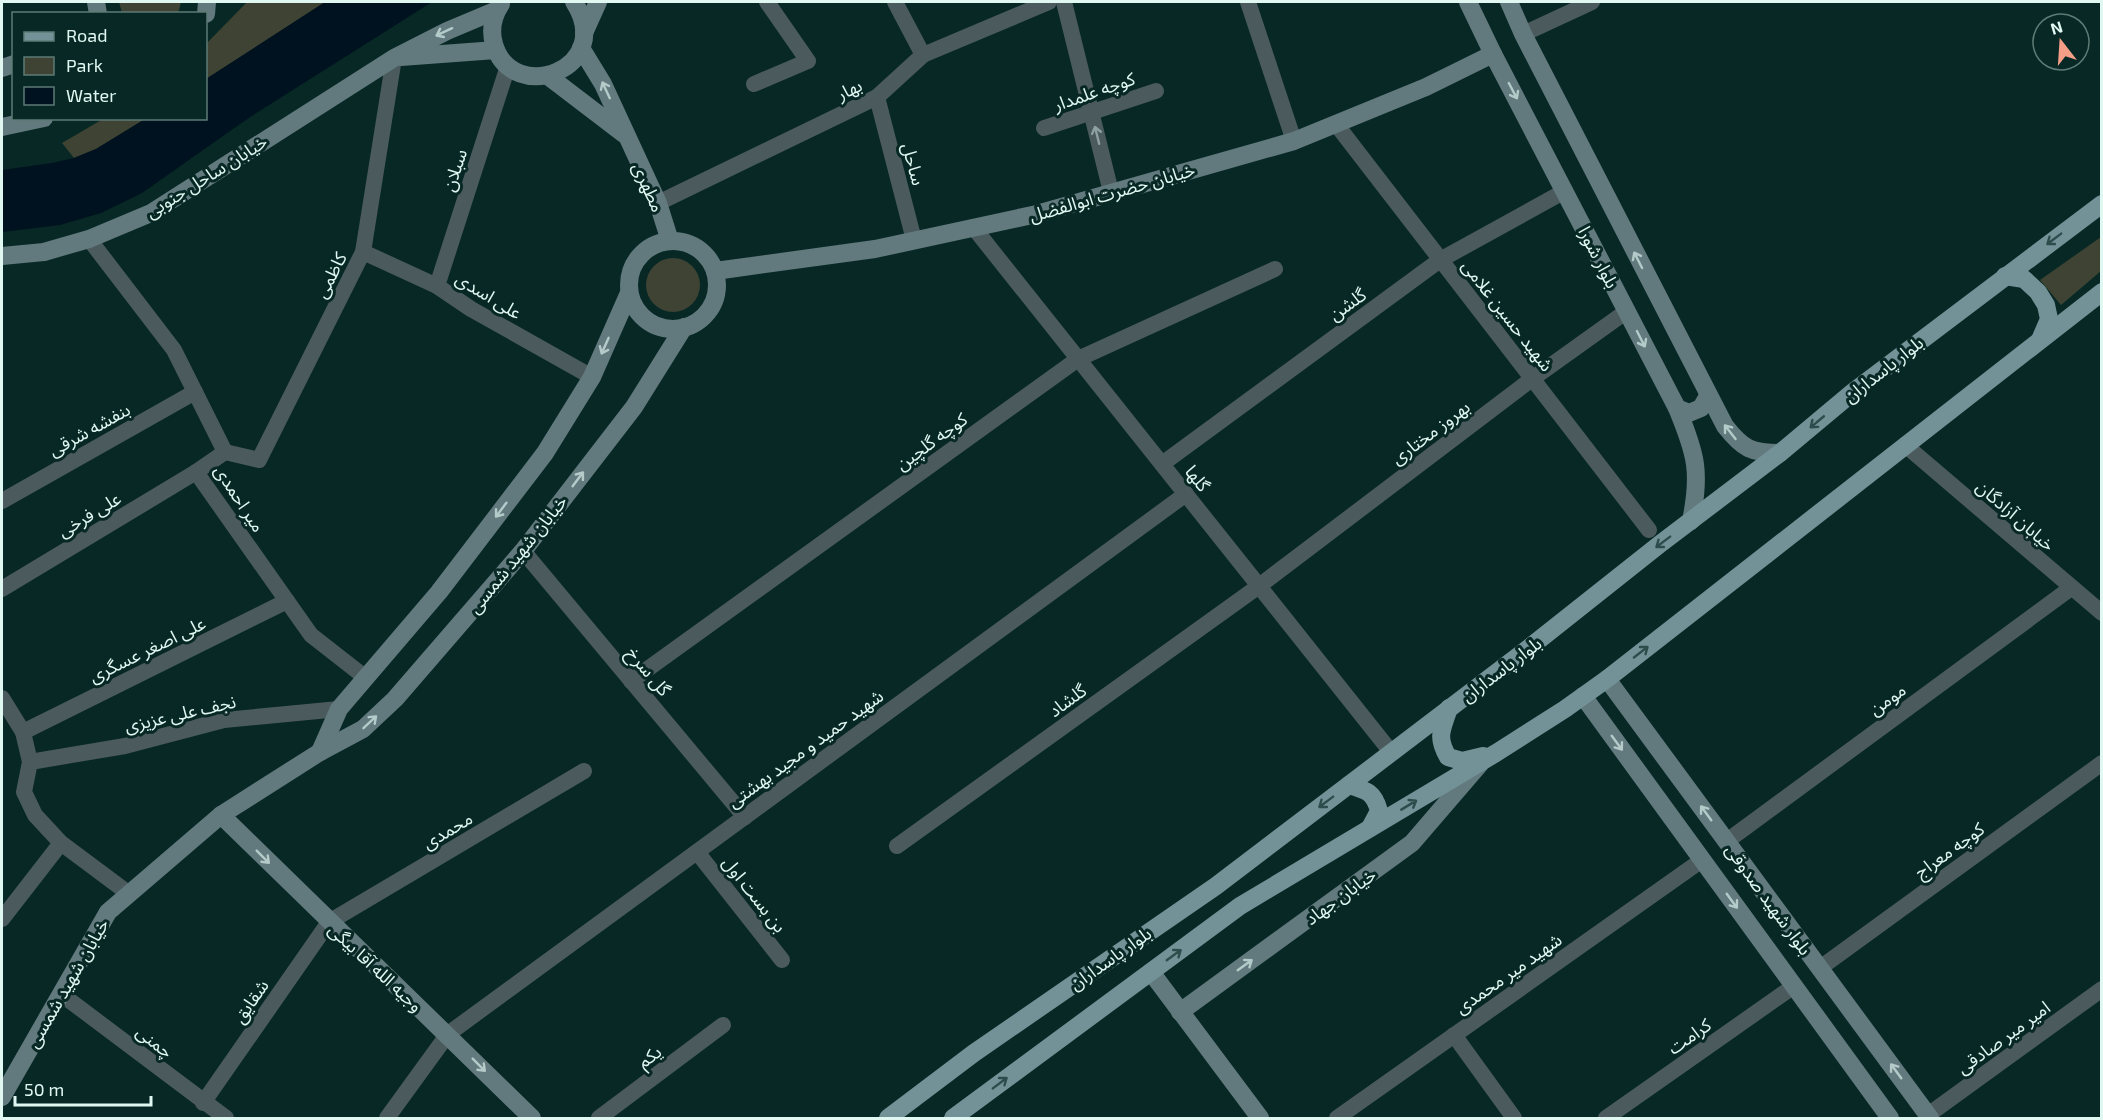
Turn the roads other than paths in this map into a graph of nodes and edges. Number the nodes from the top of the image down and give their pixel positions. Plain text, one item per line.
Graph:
1 (574, 2) edge
2 (598, 2) edge
3 (767, 2) edge
4 (895, 2) edge
5 (1049, 2) edge
6 (1064, 2) edge
7 (1248, 2) edge
8 (1468, 2) edge
9 (1509, 2) edge
10 (1592, 2) edge
11 (500, 6) edge
12 (1523, 34) junction
13 (583, 40) junction
14 (496, 50) junction
15 (1493, 54) junction
16 (923, 55) junction
17 (394, 58) junction
18 (508, 66) junction
19 (548, 76) junction
20 (754, 84) dead end
21 (1156, 91) dead end
22 (876, 98) junction
23 (1091, 112) junction
24 (35, 120) edge
25 (1336, 124) junction
26 (2, 127) edge
27 (1044, 128) dead end
28 (626, 135) junction
29 (1294, 141) junction
30 (1565, 191) junction
31 (1111, 192) junction
32 (658, 203) junction
33 (2102, 204) edge
34 (974, 228) junction
35 (89, 239) junction
36 (670, 240) junction
37 (914, 240) junction
38 (363, 252) junction
39 (2, 256) edge
40 (1440, 260) junction
41 (1275, 269) dead end
42 (715, 271) junction
43 (2005, 276) junction
44 (437, 286) junction
45 (2102, 292) edge
46 (629, 293) junction
47 (1627, 311) junction
48 (684, 327) junction
49 (2040, 341) junction
50 (1078, 358) junction
51 (592, 377) junction
52 (1532, 379) junction
53 (195, 392) junction
54 (1708, 396) junction
55 (1677, 408) junction
56 (1905, 445) junction
57 (225, 452) junction
58 (1780, 453) junction
59 (1162, 464) junction
60 (196, 472) junction
61 (1186, 494) junction
62 (2, 501) edge
63 (1691, 521) junction
64 (1648, 530) dead end
65 (523, 551) junction
66 (1259, 586) junction
67 (2071, 588) junction
68 (2, 589) edge
69 (287, 601) junction
70 (2102, 613) edge
71 (366, 678) junction
72 (1608, 679) junction
73 (631, 681) junction
74 (1583, 696) junction
75 (2, 698) edge
76 (1449, 708) junction
77 (339, 709) junction
78 (23, 732) junction
79 (320, 752) junction
80 (1391, 752) junction
81 (1489, 757) junction
82 (30, 762) junction
83 (2102, 763) edge
84 (584, 771) dead end
85 (1349, 785) junction
86 (221, 815) junction
87 (745, 817) junction
88 (1371, 828) junction
89 (1727, 841) junction
90 (61, 843) junction
91 (897, 846) dead end
92 (697, 852) junction
93 (1702, 860) junction
94 (128, 893) junction
95 (2, 919) edge
96 (329, 922) junction
97 (782, 960) dead end
98 (1820, 968) junction
99 (1151, 972) junction
100 (1794, 986) junction
101 (2102, 989) edge
102 (61, 994) junction
103 (1180, 1012) junction
104 (723, 1025) dead end
105 (448, 1034) junction
106 (1454, 1035) junction
107 (2, 1097) edge
108 (203, 1103) junction
109 (524, 1115) edge
110 (1929, 1117) edge
111 (226, 1119) edge
112 (387, 1119) edge
113 (599, 1119) edge
114 (888, 1119) edge
115 (953, 1119) edge
116 (1260, 1119) edge
117 (1337, 1119) edge
118 (1514, 1119) edge
119 (1606, 1119) edge
120 (1890, 1119) edge

1 - 13 street, مطهری
2 - 13 street
3 - 20 street
4 - 16 street
5 - 16 street, بهار
6 - 23 street
7 - 29 street
8 - 15 street, بلوار شورا
9 - 12 street, بلوار شورا
10 - 12 street
11 - 14 street
11 -> 17 street, خیابان ساحل جنوبی
54 -> 12 street, بلوار شورا
13 - 19 street
28 -> 13 street, مطهری
14 - 17 street
14 - 18 street
15 - 25 street, خیابان حضرت ابوالفضل
15 -> 30 street, بلوار شورا
16 - 22 street, بهار
17 - 35 street, خیابان ساحل جنوبی
17 - 38 street, کاظمی
18 - 19 street
18 - 44 street, سبلان
19 - 28 street, مطهری
21 - 23 street, کوچه علمدار
22 - 32 street, بهار
22 - 37 street, ساحل
23 - 27 street, کوچه علمدار
31 -> 23 street
24 - 26 street
25 - 29 street, خیابان حضرت ابوالفضل
25 - 40 street, شهید حسین غلامی
28 - 32 street, مطهری
29 - 31 street, خیابان حضرت ابوالفضل
30 - 40 street, گلشن
30 - 47 street, بلوار شورا
31 - 34 street, خیابان حضرت ابوالفضل
32 - 36 street, مطهری
33 -> 43 main road, بلوار پاسداران
34 - 37 street, خیابان حضرت ابوالفضل
34 - 50 street, گلها
35 - 39 street, خیابان ساحل جنوبی
35 - 53 street, میر احمدی
36 - 42 street
36 - 46 street
37 - 42 street, خیابان حضرت ابوالفضل
38 - 44 street, علی اسدی
38 - 57 street, کاظمی
40 - 52 street, شهید حسین غلامی
40 - 59 street, گلشن
41 - 50 street, کوچه گلچین
42 - 48 street
43 - 49 main road
43 -> 58 main road, بلوار پاسداران
44 - 51 street, علی اسدی
45 - 49 main road, بلوار پاسداران
46 - 48 street
46 -> 51 street, خیابان شهید شمسی
47 - 52 street, بهروز مختاری
47 -> 55 street, بلوار شورا
65 -> 48 street, خیابان شهید شمسی
49 - 56 main road, بلوار پاسداران
50 - 59 street, گلها
50 - 73 street, کوچه گلچین
51 -> 71 street, خیابان شهید شمسی
52 - 64 street, شهید حسین غلامی
52 - 66 street, بهروز مختاری
53 - 57 street, میر احمدی
53 - 62 street, بنفشه شرقی
54 - 55 street
58 -> 54 street, بلوار شورا
55 - 63 street, بلوار شورا
56 - 67 street, خیابان آزادگان
72 -> 56 main road, بلوار پاسداران
57 - 60 street, میر احمدی
58 - 63 main road, بلوار پاسداران
59 - 61 street, گلها
60 - 68 street, علی فرخی
60 - 69 street, میر احمدی
61 - 66 street, گلها
61 - 87 street, شهید حمید و مجید بهشتی
63 -> 76 main road, بلوار پاسداران
65 - 73 street, گل سرخ
79 -> 65 street, خیابان شهید شمسی
66 - 80 street, گلها
66 - 91 street, گلشاد
67 - 70 street, خیابان آزادگان
67 - 89 street, مومن
69 - 71 street, میر احمدی
69 - 78 street, علی اصغر عسگری
71 - 77 street, خیابان شهید شمسی
72 - 74 main road, بلوار پاسداران
89 -> 72 street, بلوار شهید صدوقی
73 - 87 street, گل سرخ
74 - 81 main road, بلوار پاسداران
74 -> 93 street, بلوار شهید صدوقی
75 - 78 street
76 - 80 main road, بلوار پاسداران
76 - 81 main road
77 - 79 street, خیابان شهید شمسی
77 - 82 street, نجف علی عزیزی
78 - 82 street
79 - 86 street, خیابان شهید شمسی
80 - 85 main road, بلوار پاسداران
88 -> 81 main road, بلوار پاسداران
103 -> 81 street, خیابان جهاد
82 - 90 street
83 - 98 street, کوچه معراج
84 - 96 street, محمدی
85 - 88 main road
85 -> 114 main road, بلوار پاسداران
86 - 94 street, خیابان شهید شمسی
86 -> 96 street, وجیه الله آقا بیگی
87 - 92 street, شهید حمید و مجید بهشتی
99 -> 88 main road, بلوار پاسداران
89 - 98 street, بلوار شهید صدوقی
90 - 94 street
90 - 95 street
92 - 97 street, بن بست اول
92 - 105 street, شهید حمید و مجید بهشتی
93 -> 100 street, بلوار شهید صدوقی
93 - 106 street, شهید میر محمدی
94 - 102 street, خیابان شهید شمسی
96 - 105 street, وجیه الله آقا بیگی
96 - 108 street, شقایق
110 -> 98 street, بلوار شهید صدوقی
99 - 103 street
115 -> 99 main road, بلوار پاسداران
100 - 119 street, کرامت
100 - 120 street, بلوار شهید صدوقی
101 - 110 street, امیر میر صادقی
102 - 107 street, خیابان شهید شمسی
102 - 108 street, چمنی
103 - 116 street
104 - 113 street, یکم
105 -> 109 street, وجیه الله آقا بیگی
105 - 112 street, شهید حمید و مجید بهشتی
106 - 117 street, شهید میر محمدی
106 - 118 street
108 - 111 street, چمنی

